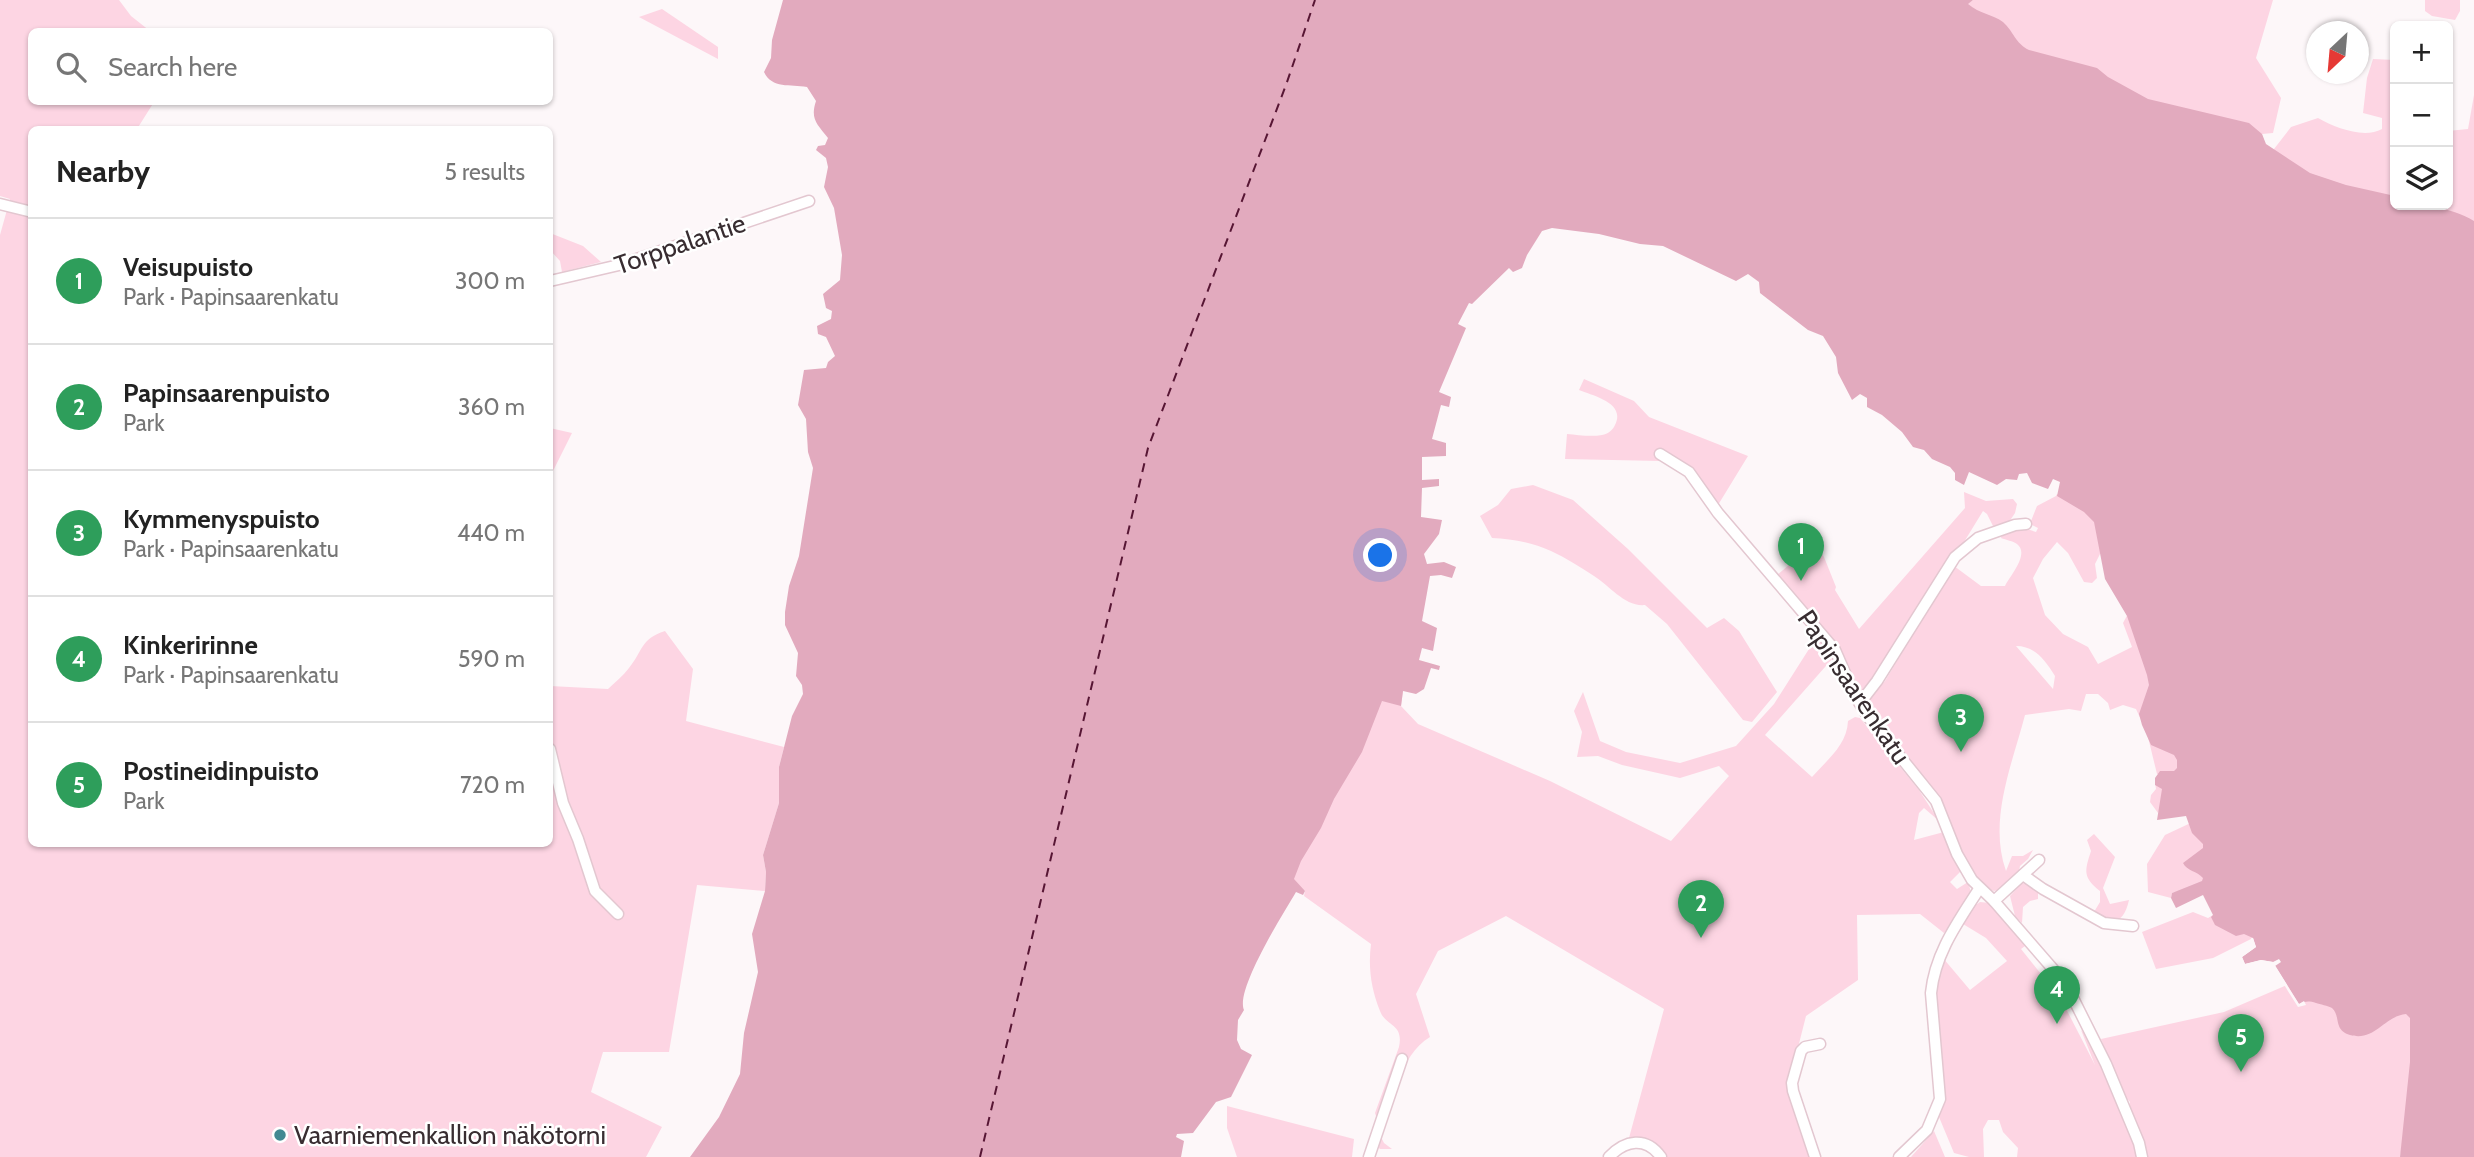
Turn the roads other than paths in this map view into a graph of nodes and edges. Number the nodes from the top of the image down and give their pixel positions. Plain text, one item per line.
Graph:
1 (809, 201) dead end
2 (0, 204) edge
3 (28, 211) edge
4 (553, 280) edge
5 (1660, 454) dead end
6 (2025, 524) dead end
7 (1860, 703) junction
8 (553, 766) edge
9 (2039, 860) dead end
10 (2023, 875) junction
11 (1979, 889) junction
12 (1994, 901) junction
13 (618, 914) dead end
14 (2133, 926) dead end
15 (1820, 1044) dead end
16 (1402, 1059) dead end
17 (1369, 1157) edge
18 (1609, 1157) edge
19 (1661, 1157) edge
20 (1815, 1157) edge
21 (1899, 1157) edge
22 (2142, 1157) edge

1 - 4 street, Torppalantie
2 - 3 street
5 - 7 street, Papinsaarenkatu
6 - 7 street
7 - 11 street, Papinsaarenkatu
8 - 13 street
9 - 10 street
10 - 12 street
10 - 14 street
11 - 12 street, Papinsaarenkatu
11 - 21 street
12 - 22 street, Papinsaarenkatu
15 - 20 street
16 - 17 street
18 - 19 street

